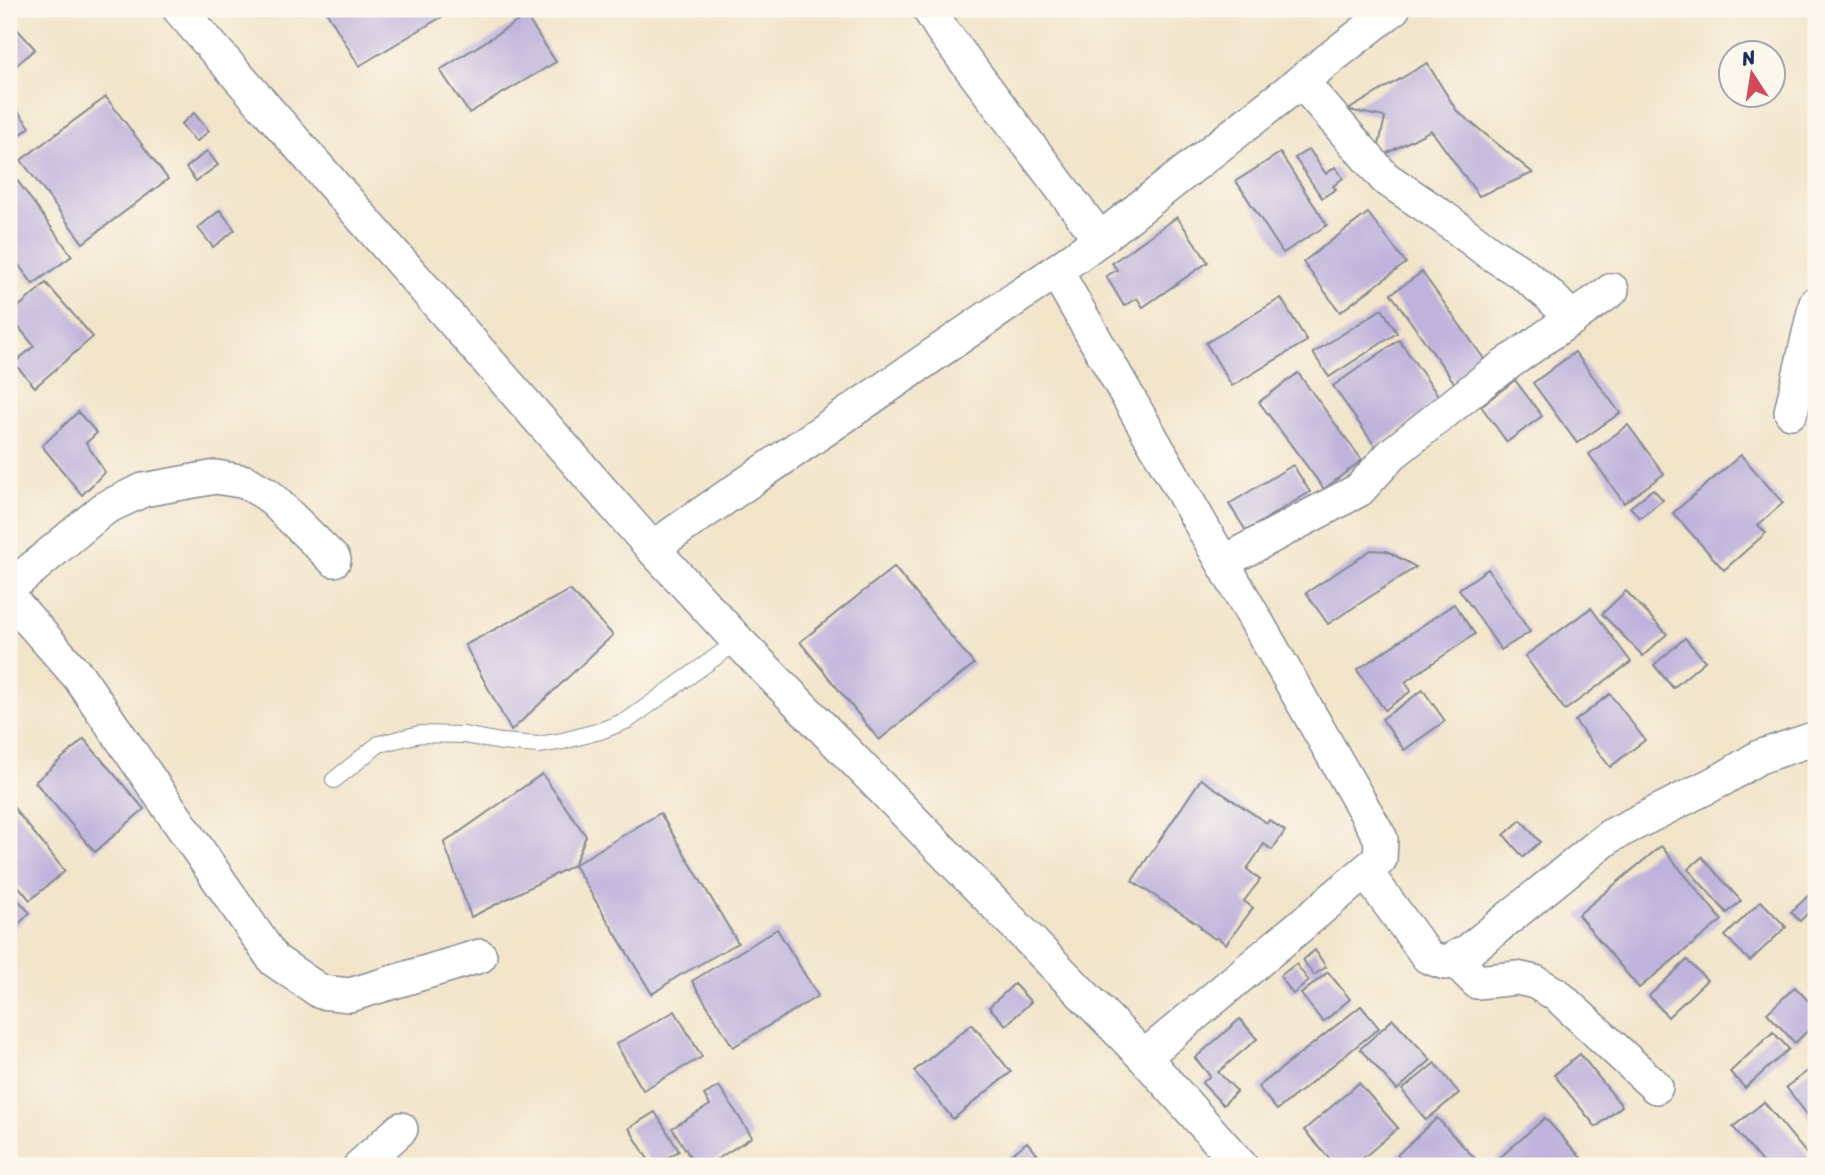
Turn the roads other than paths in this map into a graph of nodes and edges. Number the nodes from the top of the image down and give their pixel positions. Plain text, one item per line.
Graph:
1 (179, 9) edge
2 (929, 9) edge
3 (1393, 9) edge
4 (1301, 80) junction
5 (1100, 239) junction
6 (1056, 271) junction
7 (1612, 290) dead end
8 (1816, 303) edge
9 (1572, 318) junction
10 (1791, 412) dead end
11 (652, 548) junction
12 (334, 560) dead end
13 (1223, 562) junction
14 (9, 588) edge
15 (9, 597) edge
16 (738, 641) junction
17 (1816, 738) edge
18 (334, 780) dead end
19 (1366, 872) junction
20 (480, 956) dead end
21 (1454, 959) junction
22 (1144, 1057) junction
23 (1656, 1087) dead end
24 (401, 1129) dead end
25 (360, 1166) edge
26 (1241, 1166) edge

1 - 11 street
2 - 5 street
3 - 4 street
4 - 5 street
4 - 9 street
5 - 6 street
6 - 11 street
6 - 13 street
7 - 9 street
8 - 10 street
9 - 13 street
11 - 16 street
12 - 14 street
13 - 19 street
15 - 20 street
16 - 18 lane
16 - 22 street
17 - 21 street
19 - 21 street
19 - 22 street
21 - 23 street
22 - 26 street
24 - 25 street

